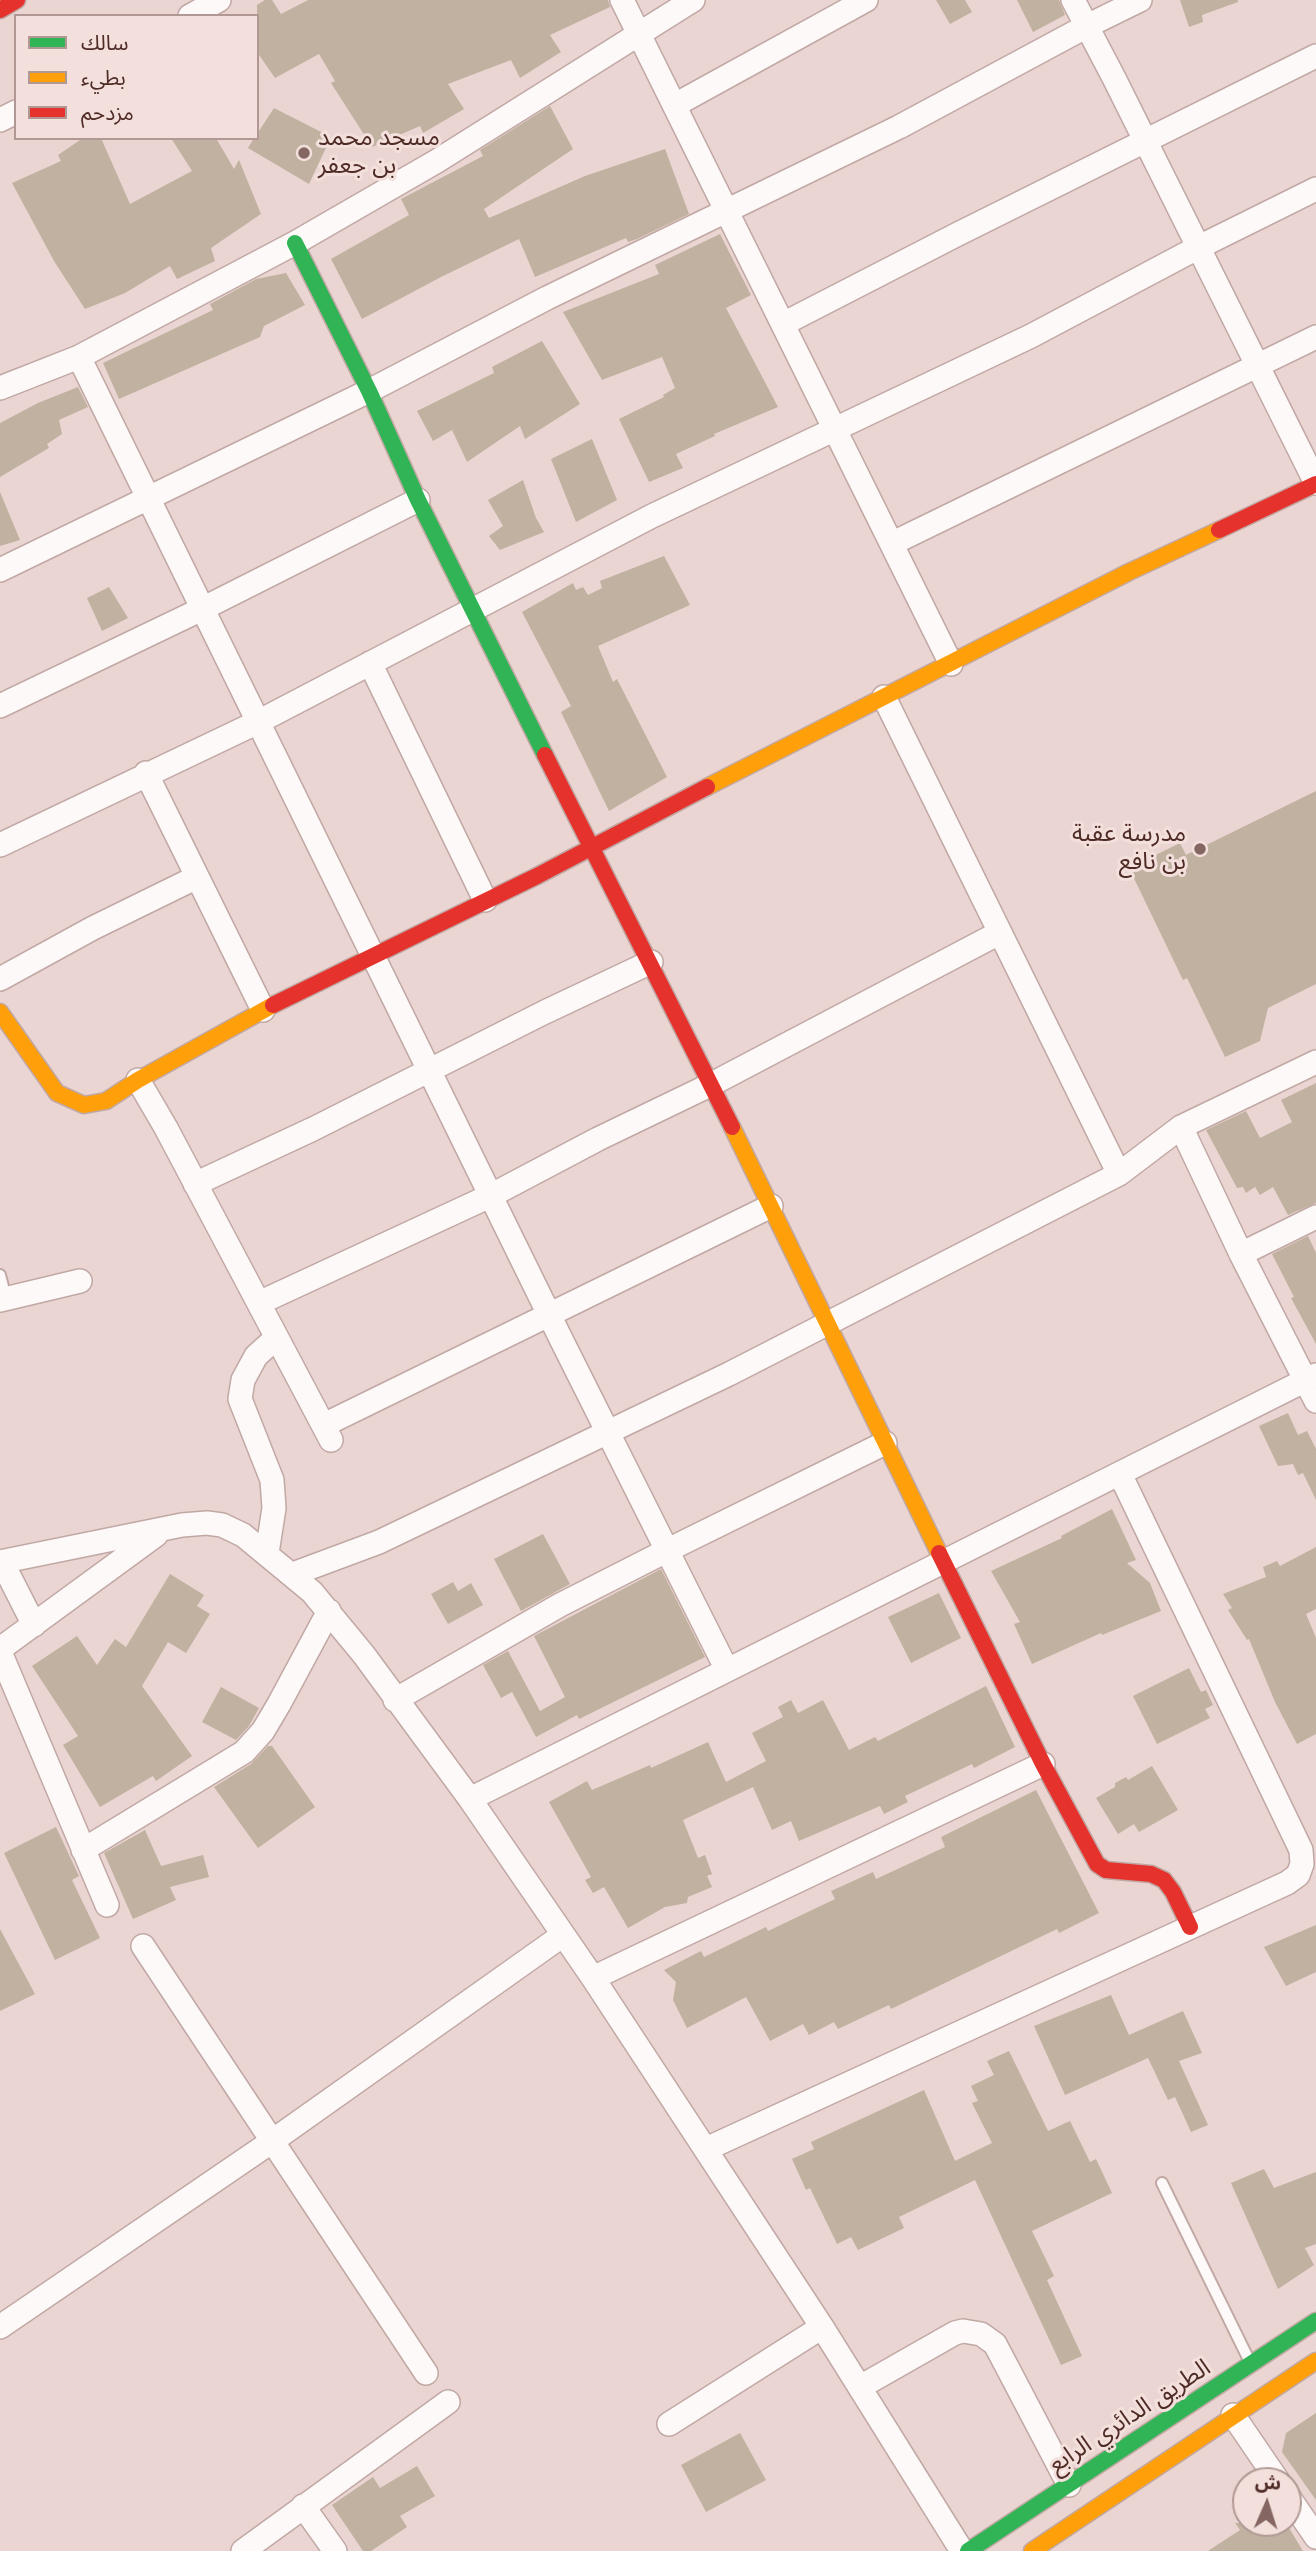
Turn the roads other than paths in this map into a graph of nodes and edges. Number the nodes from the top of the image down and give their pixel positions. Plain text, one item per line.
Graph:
1 (17, 0) edge
2 (219, 0) edge
3 (622, 0) edge
4 (693, 0) edge
5 (866, 0) edge
6 (1073, 0) edge
7 (1140, 0) edge
8 (0, 10) edge
9 (194, 14) edge
10 (1087, 26) junction
11 (640, 35) junction
12 (1316, 56) edge
13 (675, 105) junction
14 (1145, 140) junction
15 (1316, 189) edge
16 (729, 212) junction
17 (295, 243) junction
18 (1197, 248) junction
19 (783, 324) junction
20 (1316, 337) edge
21 (79, 357) junction
22 (1258, 368) junction
23 (0, 388) edge
24 (369, 391) junction
25 (834, 428) junction
26 (1316, 484) edge
27 (148, 497) junction
28 (418, 500) junction
29 (893, 544) junction
30 (0, 570) edge
31 (474, 607) junction
32 (202, 609) junction
33 (370, 663) junction
34 (951, 664) junction
35 (884, 697) junction
36 (0, 706) edge
37 (258, 722) junction
38 (146, 773) junction
39 (0, 845) edge
40 (592, 848) junction
41 (197, 877) junction
42 (485, 900) junction
43 (999, 933) junction
44 (372, 956) junction
45 (651, 962) junction
46 (0, 979) edge
47 (263, 1010) junction
48 (0, 1012) edge
49 (1316, 1062) edge
50 (429, 1070) junction
51 (138, 1080) junction
52 (710, 1085) junction
53 (1181, 1127) junction
54 (1119, 1174) junction
55 (195, 1184) junction
56 (492, 1195) junction
57 (771, 1206) junction
58 (1316, 1217) edge
59 (1241, 1254) junction
60 (0, 1275) edge
61 (80, 1281) dead end
62 (3, 1299) edge
63 (259, 1303) junction
64 (549, 1314) junction
65 (828, 1324) junction
66 (276, 1338) junction
67 (1311, 1378) edge
68 (1316, 1401) edge
69 (609, 1432) junction
70 (885, 1443) junction
71 (1120, 1474) junction
72 (162, 1531) junction
73 (668, 1550) junction
74 (267, 1553) junction
75 (1, 1562) edge
76 (943, 1562) junction
77 (293, 1574) junction
78 (329, 1611) junction
79 (34, 1625) junction
80 (0, 1650) edge
81 (727, 1670) junction
82 (395, 1700) junction
83 (1042, 1764) junction
84 (470, 1799) junction
85 (83, 1850) junction
86 (107, 1905) dead end
87 (1190, 1927) junction
88 (563, 1935) junction
89 (143, 1946) dead end
90 (593, 1978) junction
91 (271, 2142) junction
92 (706, 2149) junction
93 (1162, 2183) dead end
94 (1316, 2322) edge
95 (0, 2327) edge
96 (822, 2327) junction
97 (1316, 2361) edge
98 (1251, 2364) junction
99 (426, 2374) dead end
100 (860, 2387) junction
101 (448, 2402) dead end
102 (1233, 2415) junction
103 (669, 2424) dead end
104 (1268, 2467) edge
105 (1069, 2485) junction
106 (303, 2506) junction
107 (1302, 2516) edge
108 (1316, 2537) edge
109 (243, 2551) edge
110 (335, 2551) edge
111 (962, 2551) edge
112 (968, 2551) edge
113 (1032, 2551) edge

1 - 8 main road
2 - 9 street
3 - 11 street
4 - 11 street
5 - 13 street
6 - 10 street
7 - 10 street
10 - 14 street
10 - 16 street
11 - 13 street
11 - 17 street
12 - 14 street
13 - 16 street
14 - 18 street
14 - 19 street
15 - 18 street
16 - 19 street
16 - 24 street
17 - 21 street
17 - 24 main road
18 - 22 street
18 - 25 street
19 - 25 street
20 - 22 street
21 - 23 street
21 - 27 street
22 - 26 street
22 - 29 street
24 - 27 street
24 - 28 main road
25 - 29 street
25 - 31 street
26 - 34 main road
27 - 30 street
27 - 32 street
28 - 31 main road
28 - 32 street
29 - 34 street
31 - 33 street
31 - 40 main road
32 - 36 street
32 - 37 street
33 - 37 street
33 - 42 street
34 - 35 main road
35 - 40 main road
35 - 43 street
37 - 38 street
37 - 44 street
38 - 39 street
38 - 41 street
40 - 42 main road
40 - 45 main road
41 - 46 street
41 - 47 street
42 - 44 main road
43 - 52 street
43 - 54 street
44 - 47 main road
44 - 50 street
45 - 50 street
45 - 52 main road
47 - 51 main road
48 - 51 main road
49 - 53 street
50 - 55 street
50 - 56 street
51 - 55 street
52 - 56 street
52 - 57 main road
53 - 54 street
53 - 59 street
54 - 65 street
55 - 63 street
56 - 63 street
56 - 64 street
57 - 64 street
57 - 65 main road
58 - 59 street
59 - 67 street
60 - 62 lane
61 - 62 street
63 - 66 street
64 - 66 street
64 - 69 street
65 - 69 street
65 - 70 main road
66 - 74 street
67 - 68 street
67 - 71 street
69 - 73 street
69 - 77 street
70 - 73 street
70 - 76 main road
71 - 76 street
71 - 87 street
72 - 74 street
72 - 75 street
72 - 79 street
73 - 81 street
73 - 82 street
74 - 77 street
75 - 79 street
76 - 81 street
76 - 83 main road
77 - 78 street
78 - 82 street
78 - 85 street
79 - 80 street
80 - 85 street
81 - 84 street
82 - 84 street
83 - 87 main road
83 - 90 street
84 - 88 street
85 - 86 street
87 - 92 street
88 - 90 street
88 - 91 street
89 - 91 street
90 - 92 street
91 - 95 street
91 - 99 street
92 - 96 street
93 - 98 lane
94 - 98 main road, الطريق الدائري الرابع
96 - 100 street
96 - 103 street
97 - 102 main road
98 - 105 main road, الطريق الدائري الرابع
100 - 105 street
100 - 111 street
101 - 106 street
102 - 104 street
102 - 113 main road
105 - 112 main road, الطريق الدائري الرابع
106 - 109 street
106 - 110 street
107 - 108 street

